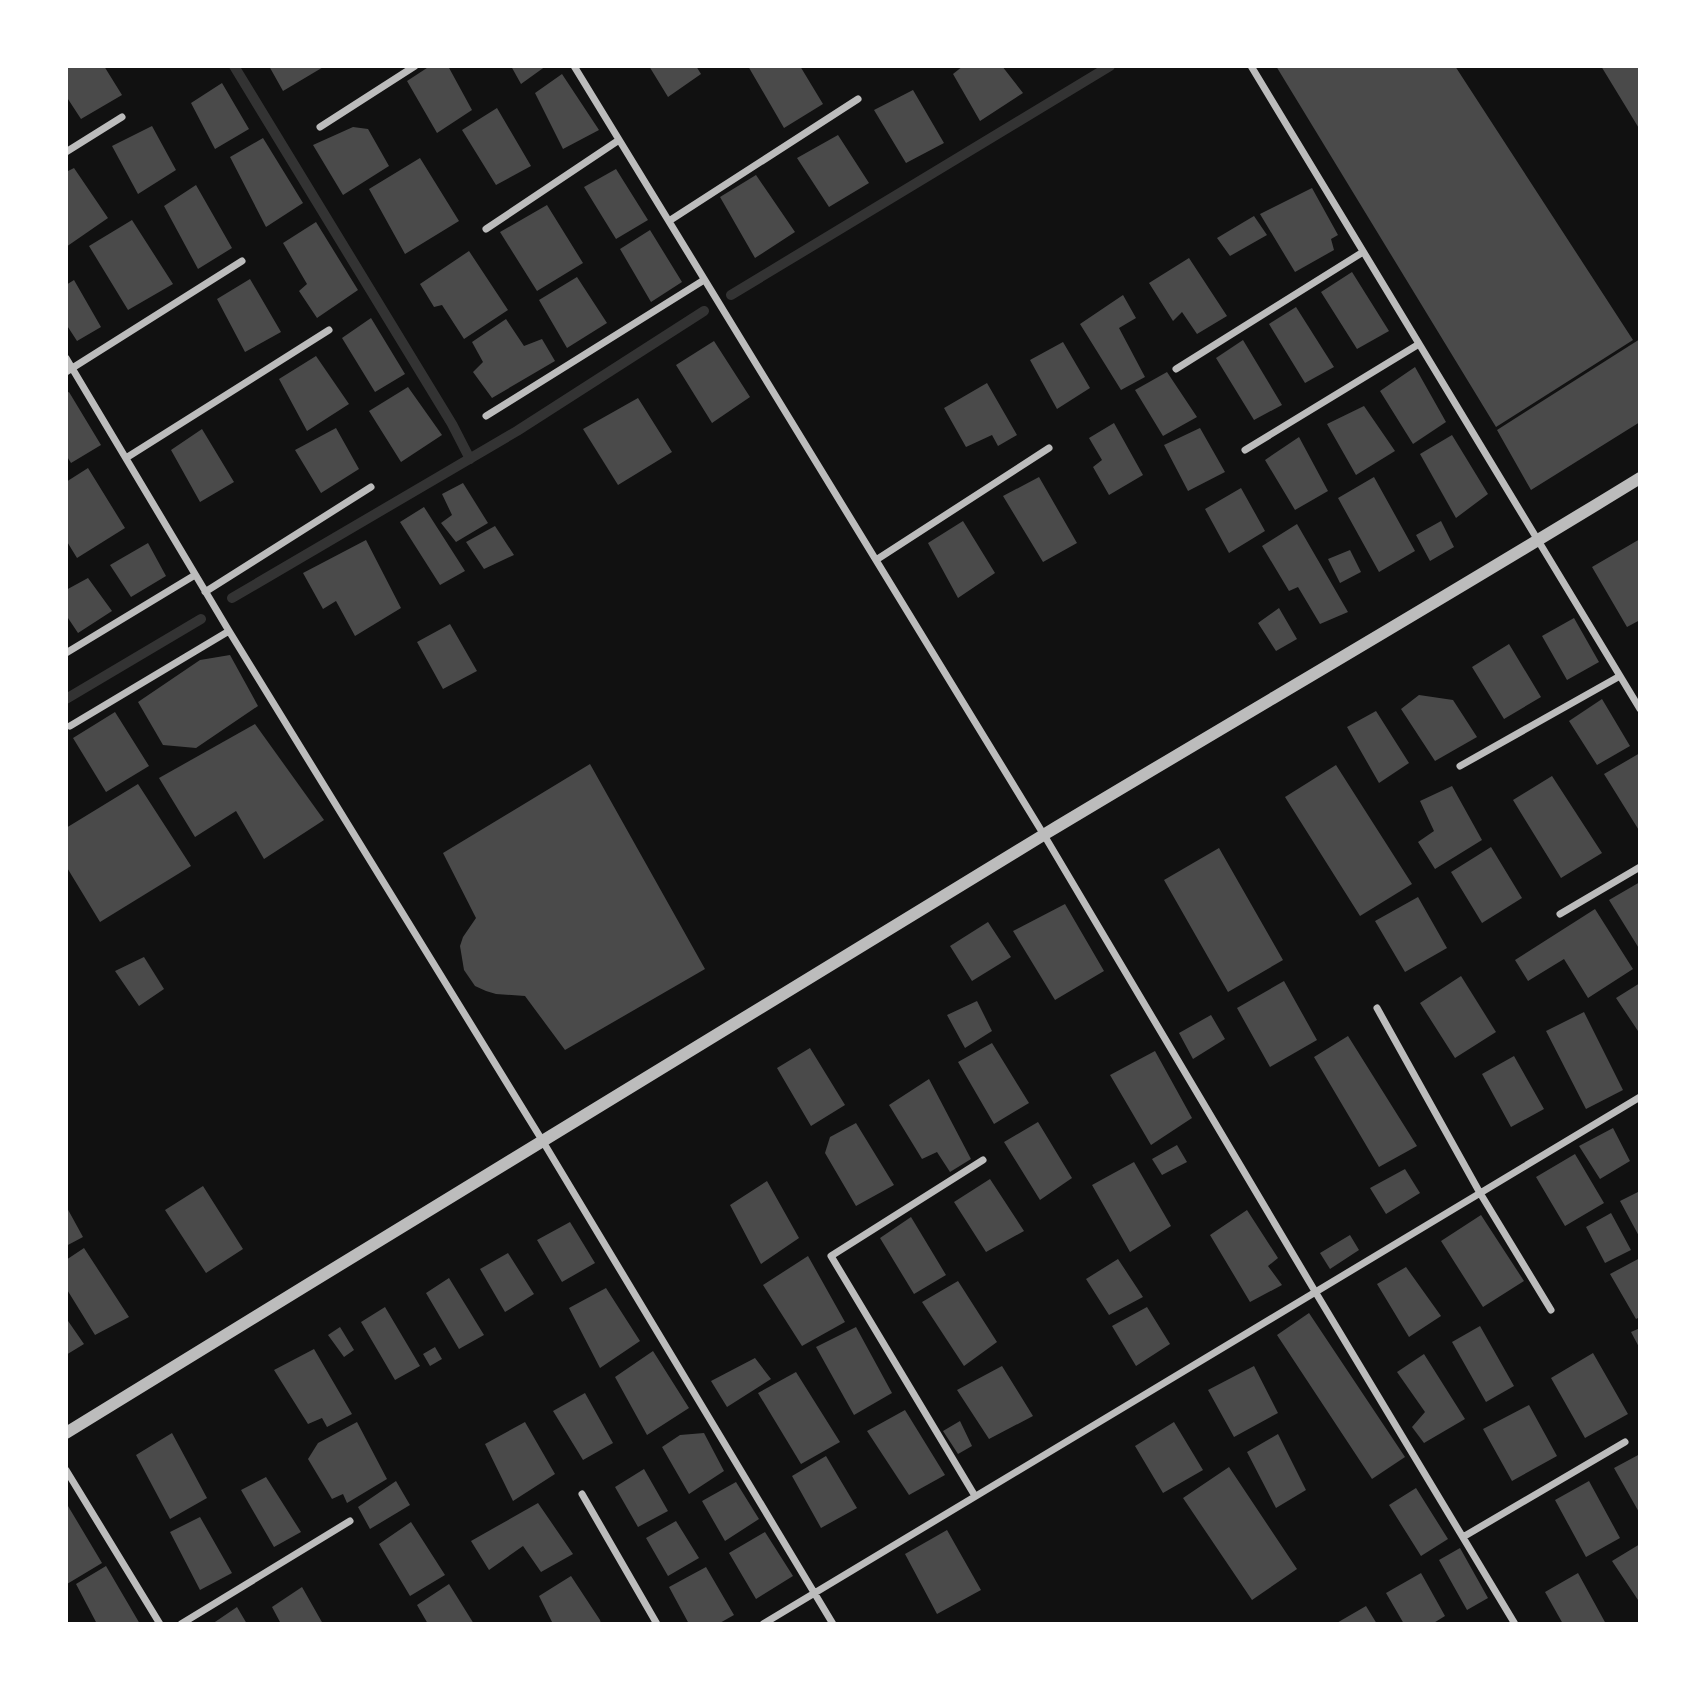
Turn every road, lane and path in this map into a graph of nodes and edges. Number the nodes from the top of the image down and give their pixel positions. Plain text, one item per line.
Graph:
1 (415, 66) edge
2 (574, 66) edge
3 (1251, 66) edge
4 (858, 99) dead end
5 (122, 117) dead end
6 (320, 127) dead end
7 (619, 140) junction
8 (66, 152) edge
9 (669, 221) junction
10 (486, 229) dead end
11 (1363, 252) junction
12 (242, 261) dead end
13 (704, 280) junction
14 (329, 330) dead end
15 (1419, 344) junction
16 (66, 358) edge
17 (1176, 369) dead end
18 (70, 370) edge
19 (486, 416) dead end
20 (1049, 448) dead end
21 (1245, 450) dead end
22 (125, 458) junction
23 (1640, 478) edge
24 (371, 487) dead end
25 (1538, 541) junction
26 (876, 560) junction
27 (195, 575) junction
28 (205, 592) junction
29 (229, 631) junction
30 (66, 653) edge
31 (1620, 676) junction
32 (1640, 709) edge
33 (70, 726) dead end
34 (1460, 766) dead end
35 (1044, 835) junction
36 (1640, 867) edge
37 (1560, 914) dead end
38 (1377, 1008) dead end
39 (1640, 1097) edge
40 (542, 1140) junction
41 (983, 1160) dead end
42 (1480, 1193) junction
43 (1316, 1293) junction
44 (1551, 1310) dead end
45 (66, 1433) edge
46 (1625, 1442) dead end
47 (66, 1470) edge
48 (582, 1494) dead end
49 (975, 1496) junction
50 (350, 1521) dead end
51 (1463, 1537) junction
52 (814, 1592) junction
53 (160, 1623) edge
54 (181, 1623) edge
55 (657, 1623) edge
56 (763, 1623) edge
57 (833, 1623) edge
58 (1512, 1623) edge

1 - 6 street
2 - 7 street
3 - 11 street
4 - 9 street
5 - 8 street
7 - 9 street
7 - 10 street
9 - 13 street
11 - 15 street
11 - 17 street
12 - 18 street
13 - 19 street
13 - 26 street
14 - 22 street
15 - 21 street
15 - 25 street
16 - 18 street
18 - 22 street
20 - 26 street
22 - 27 street
23 - 25 street
24 - 28 street
25 - 31 street
25 - 35 street
26 - 35 street
27 - 28 street
27 - 30 street
28 - 29 street
29 - 33 street
29 - 40 street
31 - 32 street
31 - 34 street
35 - 40 street
35 - 43 street
36 - 37 street
38 - 42 street
39 - 42 street
40 - 45 street
40 - 52 street
41 - 49 street
42 - 43 street
42 - 44 street
43 - 49 street
43 - 51 street
46 - 51 street
47 - 53 street
48 - 55 street
49 - 52 street
50 - 54 street
51 - 58 street
52 - 56 street
52 - 57 street

